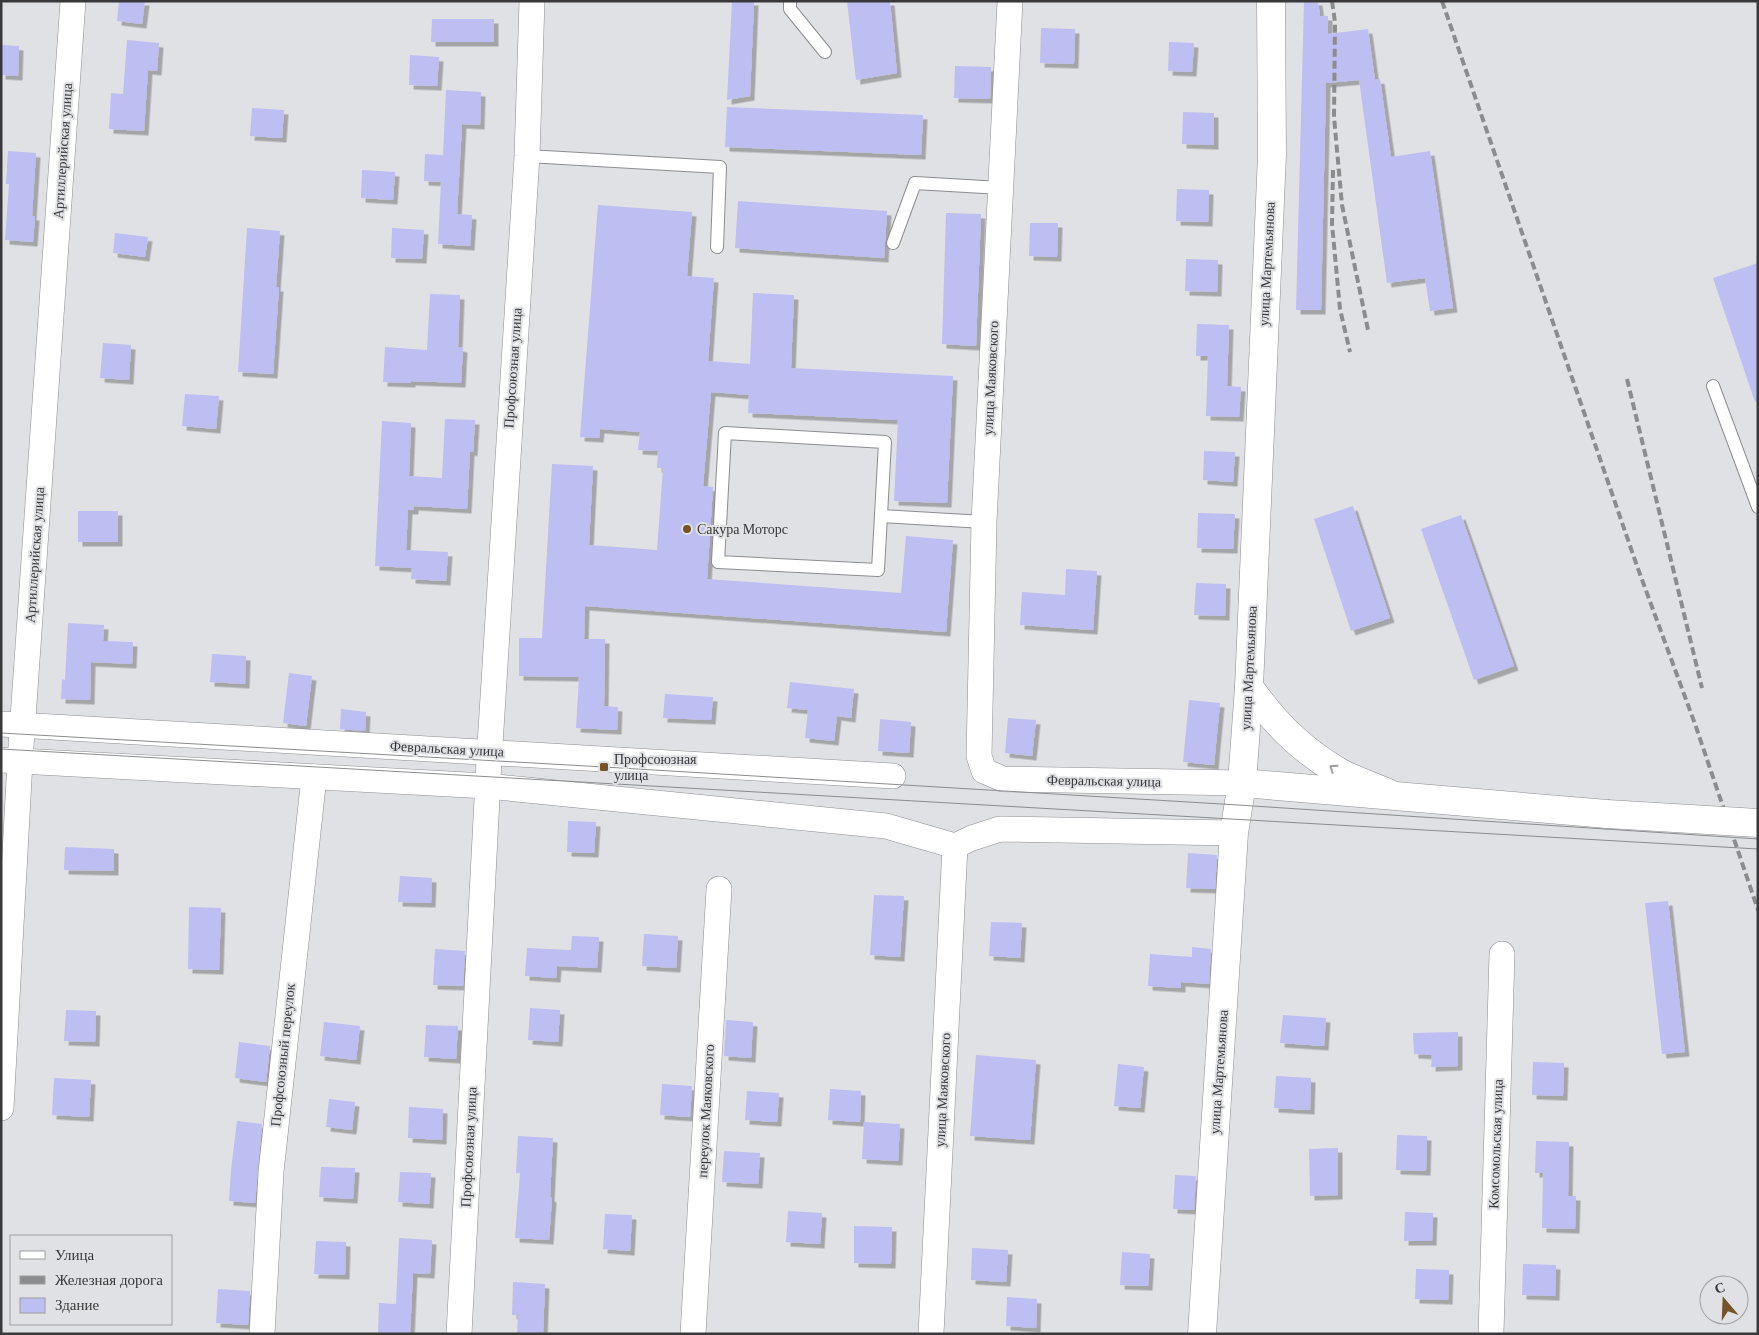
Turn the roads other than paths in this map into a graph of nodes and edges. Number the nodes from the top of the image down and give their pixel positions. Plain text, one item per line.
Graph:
1 (73, 1) edge
2 (532, 1) edge
3 (790, 1) edge
4 (1010, 1) edge
5 (1272, 1) edge
6 (825, 52) dead end
7 (527, 156) junction
8 (1001, 188) junction
9 (893, 243) dead end
10 (717, 246) dead end
11 (1713, 386) dead end
12 (1758, 507) edge
13 (881, 516) junction
14 (984, 522) junction
15 (1249, 687) junction
16 (12, 725) edge
17 (490, 751) junction
18 (979, 756) joint
19 (11, 761) edge
20 (894, 776) dead end
21 (314, 777) junction
22 (1242, 782) junction
23 (488, 786) junction
24 (1393, 795) junction
25 (1758, 823) edge
26 (1234, 833) junction
27 (955, 846) junction
28 (719, 889) dead end
29 (1502, 954) dead end
30 (1, 1108) edge
31 (262, 1334) edge
32 (459, 1334) edge
33 (693, 1334) edge
34 (931, 1334) edge
35 (1202, 1334) edge
36 (1491, 1334) edge

1 - 16 street, Артиллерийская улица
2 - 7 street, Профсоюзная улица
3 - 6 lane
4 - 8 street, улица Маяковского
5 - 15 main road, улица Мартемьянова
7 - 10 lane
7 - 17 street, Профсоюзная улица
8 - 9 lane
8 - 14 street, улица Маяковского
11 - 12 lane
13 - 13 lane
13 - 14 lane
14 - 18 street, улица Маяковского
15 - 22 main road, улица Мартемьянова
24 -> 15 main road
16 - 17 street, Февральская улица
16 - 19 street, Артиллерийская улица
17 - 20 street, Февральская улица
17 - 23 street, Профсоюзная улица
18 - 22 street, Февральская улица
19 - 21 street
19 - 30 street, Артиллерийская улица
21 - 23 street
21 - 31 street, Профсоюзный переулок
22 - 24 main road
22 - 26 main road, улица Мартемьянова
23 - 27 street
23 - 32 street, Профсоюзная улица
24 - 25 main road, bridge
26 - 27 street
26 - 35 main road, улица Мартемьянова
27 - 34 street, улица Маяковского
28 - 33 street, переулок Маяковского
29 - 36 street, Комсомольская улица

